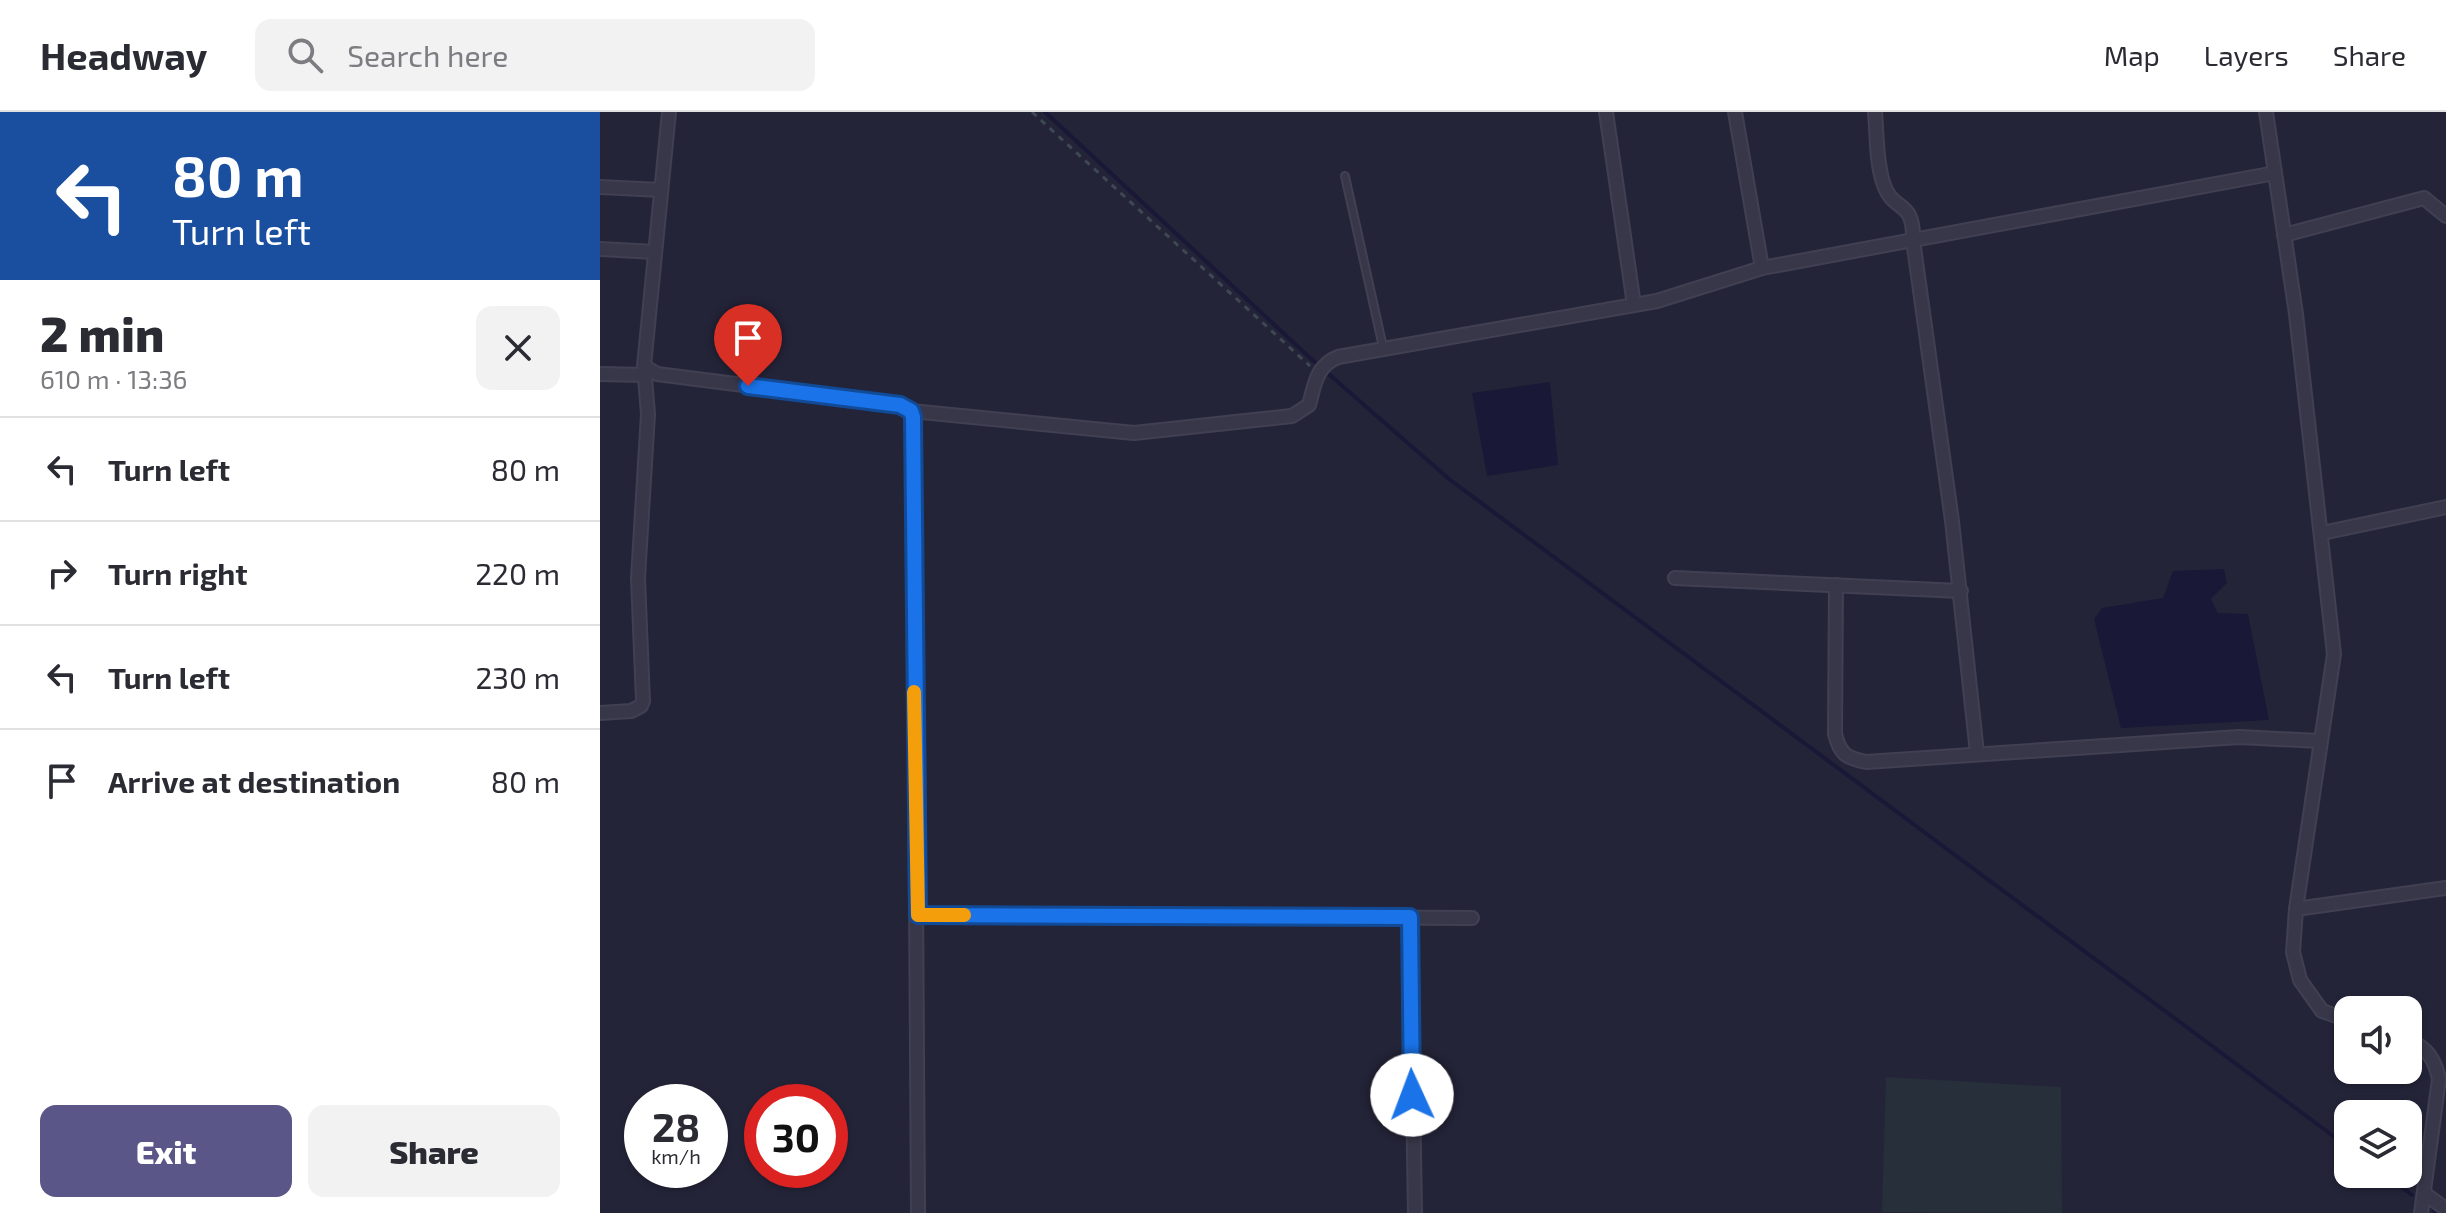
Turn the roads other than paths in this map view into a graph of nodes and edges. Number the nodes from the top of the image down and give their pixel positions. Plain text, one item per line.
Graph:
1 (669, 112) edge
2 (1606, 112) edge
3 (1735, 112) edge
4 (1875, 112) edge
5 (2266, 112) edge
6 (2275, 173) junction
7 (1345, 176) dead end
8 (600, 187) edge
9 (661, 190) junction
10 (2446, 216) edge
11 (2284, 235) junction
12 (1913, 240) junction
13 (600, 249) edge
14 (655, 252) junction
15 (1762, 268) junction
16 (1634, 305) junction
17 (1383, 347) junction
18 (645, 371) junction
19 (600, 374) edge
20 (911, 411) junction
21 (2446, 507) edge
22 (2322, 533) junction
23 (1675, 578) dead end
24 (1836, 585) junction
25 (1961, 591) junction
26 (600, 713) edge
27 (2319, 741) junction
28 (1977, 753) junction
29 (2446, 888) edge
30 (2296, 909) junction
31 (918, 915) junction
32 (1410, 917) junction
33 (1472, 918) dead end
34 (2334, 1015) edge
35 (2422, 1048) edge
36 (2425, 1194) junction
37 (2446, 1209) edge
38 (918, 1213) edge
39 (1415, 1213) edge
40 (2421, 1213) edge

1 - 9 street
2 - 16 street
3 - 15 street
4 - 12 street
5 - 6 street
6 - 11 street
6 - 12 street
7 - 17 lane
8 - 9 street
9 - 14 street
10 - 11 street
11 - 22 street
12 - 15 street
12 - 25 street
13 - 14 street
14 - 18 street
15 - 16 street
16 - 17 street
17 - 20 street
18 - 19 street
18 - 20 street
18 - 26 street
20 - 31 street
21 - 22 street
22 - 27 street
23 - 24 street
24 - 25 street
24 - 28 street
25 - 28 street
27 - 28 street
27 - 30 street
29 - 30 street
30 - 34 street
31 - 32 street
31 - 38 street
32 - 33 street
32 - 39 street
35 - 36 street
36 - 37 street
36 - 40 street

